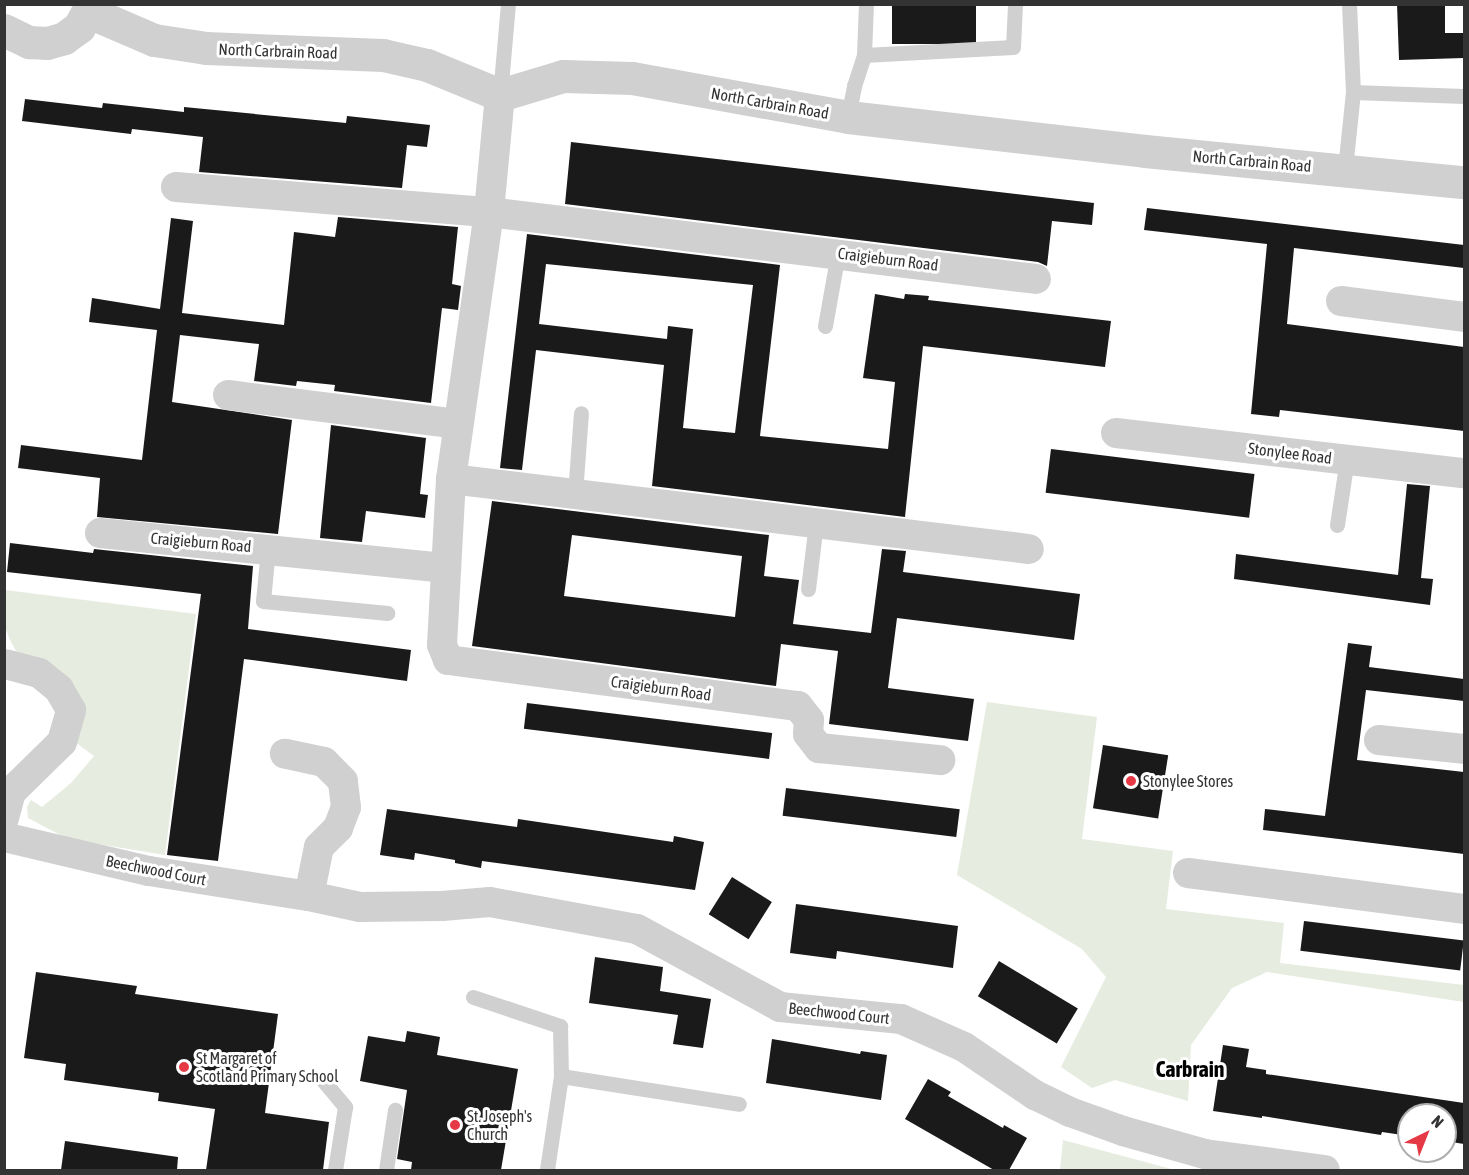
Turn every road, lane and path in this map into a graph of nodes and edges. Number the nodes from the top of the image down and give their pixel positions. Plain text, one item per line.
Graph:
1 (508, 4) edge
2 (866, 4) edge
3 (1015, 4) edge
4 (1349, 4) edge
5 (91, 8) edge
6 (4, 30) edge
7 (864, 55) junction
8 (1353, 92) junction
9 (500, 95) junction
10 (1464, 96) edge
11 (848, 117) junction
12 (1345, 169) junction
13 (1464, 182) edge
14 (176, 187) dead end
15 (489, 212) junction
16 (838, 253) junction
17 (1036, 279) dead end
18 (1341, 301) dead end
19 (1464, 317) edge
20 (825, 326) dead end
21 (228, 394) dead end
22 (581, 412) dead end
23 (457, 424) junction
24 (1116, 433) dead end
25 (1347, 459) junction
26 (1464, 473) edge
27 (451, 479) junction
28 (574, 494) junction
29 (816, 523) junction
30 (1337, 525) dead end
31 (100, 533) dead end
32 (268, 549) junction
33 (1029, 549) dead end
34 (446, 568) junction
35 (808, 589) dead end
36 (387, 613) dead end
37 (6, 664) edge
38 (1379, 740) dead end
39 (1464, 749) edge
40 (285, 754) dead end
41 (940, 760) dead end
42 (4, 818) edge
43 (4, 837) edge
44 (1188, 873) dead end
45 (309, 896) junction
46 (1464, 909) edge
47 (473, 997) dead end
48 (561, 1076) junction
49 (321, 1078) dead end
50 (739, 1104) dead end
51 (395, 1110) dead end
52 (335, 1170) edge
53 (386, 1170) edge
54 (547, 1170) edge
55 (1324, 1170) edge

1 - 9 lane
2 - 7 lane
3 - 7 lane
4 - 8 lane
5 - 6 street
5 - 9 street, North Carbrain Road
7 - 11 lane
8 - 10 lane
8 - 12 lane
9 - 11 street, North Carbrain Road
9 - 15 street, Craigieburn Road
11 - 12 street, North Carbrain Road
12 - 13 street, North Carbrain Road
14 - 15 street, Craigieburn Road
15 - 16 street, Craigieburn Road
15 - 23 street, Craigieburn Road
16 - 17 street, Craigieburn Road
16 - 20 lane
18 - 19 street
21 - 23 street
22 - 28 lane
23 - 27 street, Craigieburn Road
24 - 25 street, Stonylee Road
25 - 26 street, Stonylee Road
25 - 30 lane
27 - 28 street
27 - 34 street, Craigieburn Road
28 - 29 street
29 - 33 street
29 - 35 lane
31 - 32 street, Craigieburn Road
32 - 34 street, Craigieburn Road
32 - 36 lane
34 - 41 street, Craigieburn Road
37 - 42 street
38 - 39 street
40 - 45 street
43 - 45 street, Beechwood Court
44 - 46 street
45 - 55 street, Beechwood Court
47 - 48 lane
48 - 50 lane
48 - 54 lane
49 - 52 lane
51 - 53 lane

